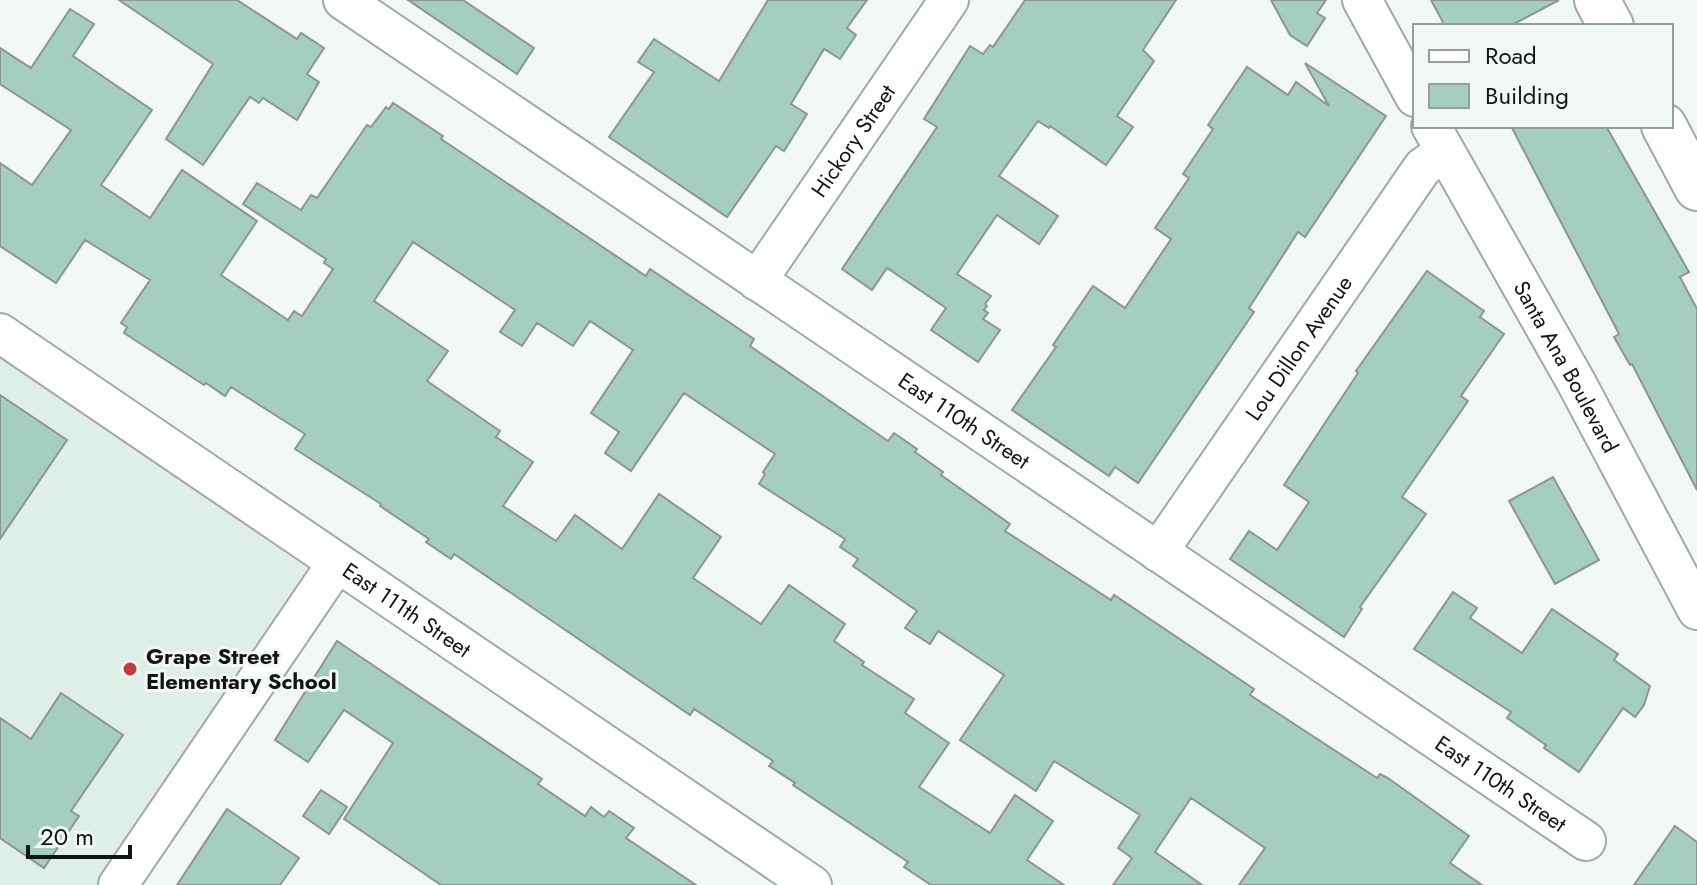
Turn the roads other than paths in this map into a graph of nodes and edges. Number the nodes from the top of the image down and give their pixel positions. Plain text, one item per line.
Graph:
1 (949, 0) edge
2 (1362, 0) edge
3 (1597, 0) edge
4 (354, 3) edge
5 (1610, 24) edge
6 (1413, 93) edge
7 (1665, 128) edge
8 (1438, 139) edge
9 (1697, 188) edge
10 (757, 281) junction
11 (0, 333) edge
12 (1158, 552) junction
13 (337, 563) junction
14 (1697, 610) edge
15 (1586, 841) dead end
16 (118, 885) edge
17 (812, 885) edge

1 - 10 street, Hickory Street
2 - 6 street
3 - 5 street
4 - 10 street, East 110th Street
7 - 9 street
8 - 12 street, Lou Dillon Avenue
8 - 14 street, Santa Ana Boulevard
10 - 12 street, East 110th Street
11 - 13 street, East 111th Street
12 - 15 street, East 110th Street
13 - 16 street
13 - 17 street, East 111th Street

